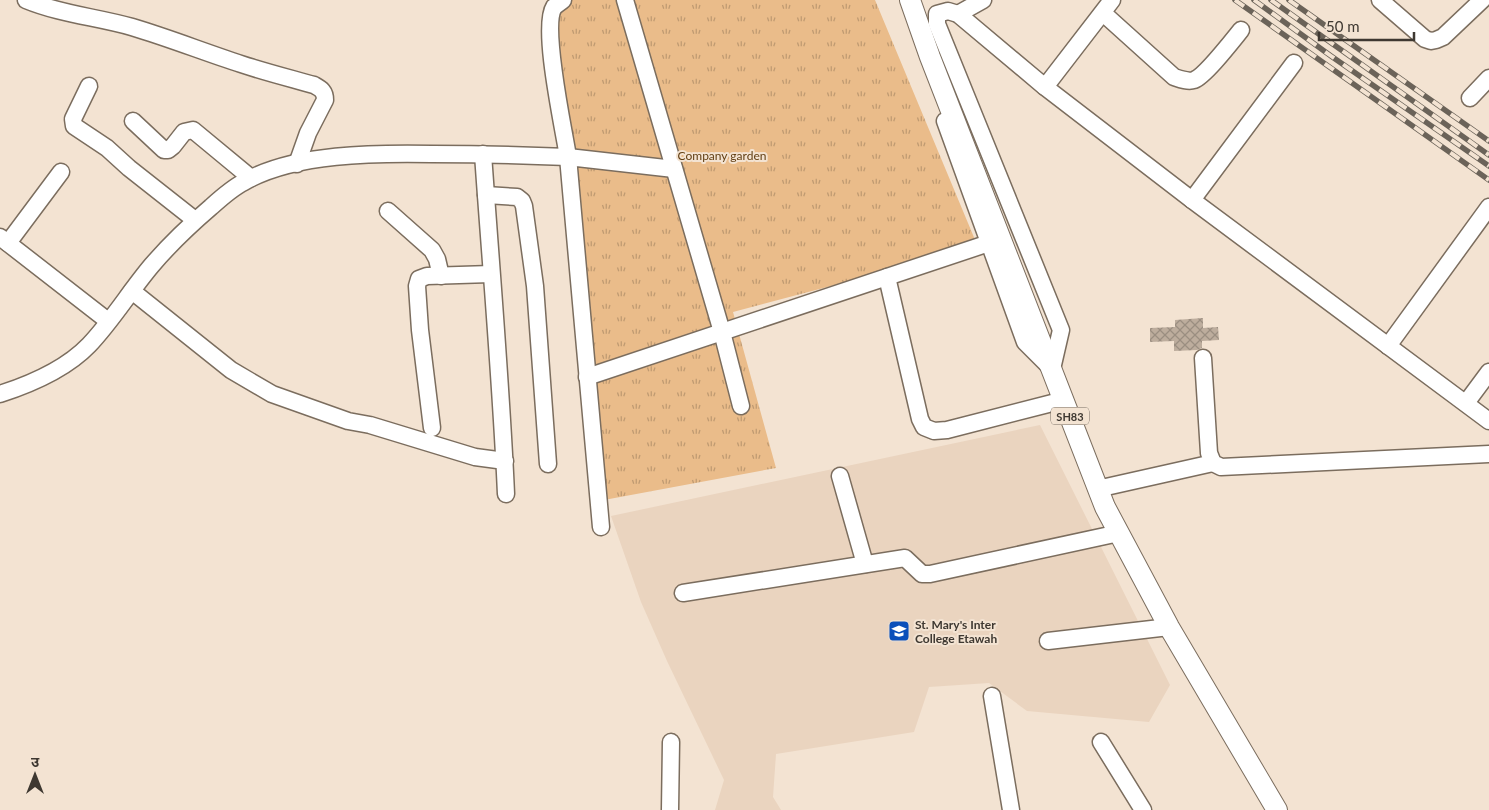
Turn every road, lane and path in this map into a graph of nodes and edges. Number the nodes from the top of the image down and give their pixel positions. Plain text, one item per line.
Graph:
1 (26, 0) edge
2 (563, 0) edge
3 (625, 0) edge
4 (902, 0) edge
5 (910, 0) edge
6 (983, 0) edge
7 (1380, 0) edge
8 (1482, 0) edge
9 (1108, 6) edge
10 (935, 7) edge
11 (958, 14) junction
12 (1241, 30) dead end
13 (1294, 62) dead end
14 (1489, 78) edge
15 (89, 86) dead end
16 (1045, 87) junction
17 (1470, 98) dead end
18 (133, 121) dead end
19 (483, 154) junction
20 (568, 156) junction
21 (297, 164) junction
22 (674, 169) junction
23 (61, 172) dead end
24 (251, 178) junction
25 (486, 195) junction
26 (1192, 200) junction
27 (1489, 207) edge
28 (388, 210) dead end
29 (195, 220) junction
30 (4, 240) edge
31 (989, 243) junction
32 (491, 274) junction
33 (442, 276) junction
34 (887, 277) junction
35 (132, 291) junction
36 (108, 321) junction
37 (722, 332) junction
38 (1388, 346) junction
39 (1203, 358) dead end
40 (1052, 369) junction
41 (1489, 372) edge
42 (587, 378) junction
43 (0, 394) edge
44 (1064, 400) junction
45 (1466, 403) junction
46 (741, 406) dead end
47 (1489, 421) edge
48 (432, 428) dead end
49 (1489, 454) edge
50 (505, 461) junction
51 (1213, 463) junction
52 (548, 464) dead end
53 (840, 476) dead end
54 (1097, 489) junction
55 (506, 494) dead end
56 (601, 527) dead end
57 (1119, 533) junction
58 (865, 564) junction
59 (683, 593) dead end
60 (1169, 627) junction
61 (1048, 641) dead end
62 (992, 696) dead end
63 (671, 742) dead end
64 (1101, 742) dead end
65 (670, 810) edge
66 (1012, 810) edge
67 (1143, 810) edge
68 (1278, 810) edge

1 - 21 street
2 - 20 street
3 - 22 street
4 - 31 street
5 - 40 main road, SH83
6 - 11 street
7 - 8 street
9 - 12 street
9 - 16 street
10 - 11 street
10 - 40 street
11 - 16 street
13 - 26 street
14 - 17 street
15 - 29 street
16 - 26 street
18 - 24 street
19 - 20 street
19 - 21 street
19 - 25 street
20 - 22 street
20 - 42 street
21 - 24 street
22 - 37 street
23 - 30 street
24 - 29 street
25 - 32 street
25 - 52 street
26 - 38 street
27 - 38 street
28 - 33 street
29 - 35 street
30 - 36 street
31 - 34 street
31 - 40 street
32 - 33 street
32 - 50 street
33 - 48 street
34 - 37 street
34 - 44 street
35 - 36 street
35 - 50 street
36 - 43 street
37 - 42 street
37 - 46 street
38 - 45 street
39 - 51 street
40 - 44 main road, SH83
41 - 45 street
42 - 56 street
44 - 54 main road, SH83
45 - 47 street
49 - 51 street
50 - 55 street
51 - 54 street
53 - 58 street
54 - 57 main road, SH83
57 - 58 street
57 - 60 main road, SH83
58 - 59 street
60 - 61 street
60 - 68 main road, SH83
62 - 66 street
63 - 65 street
64 - 67 street

